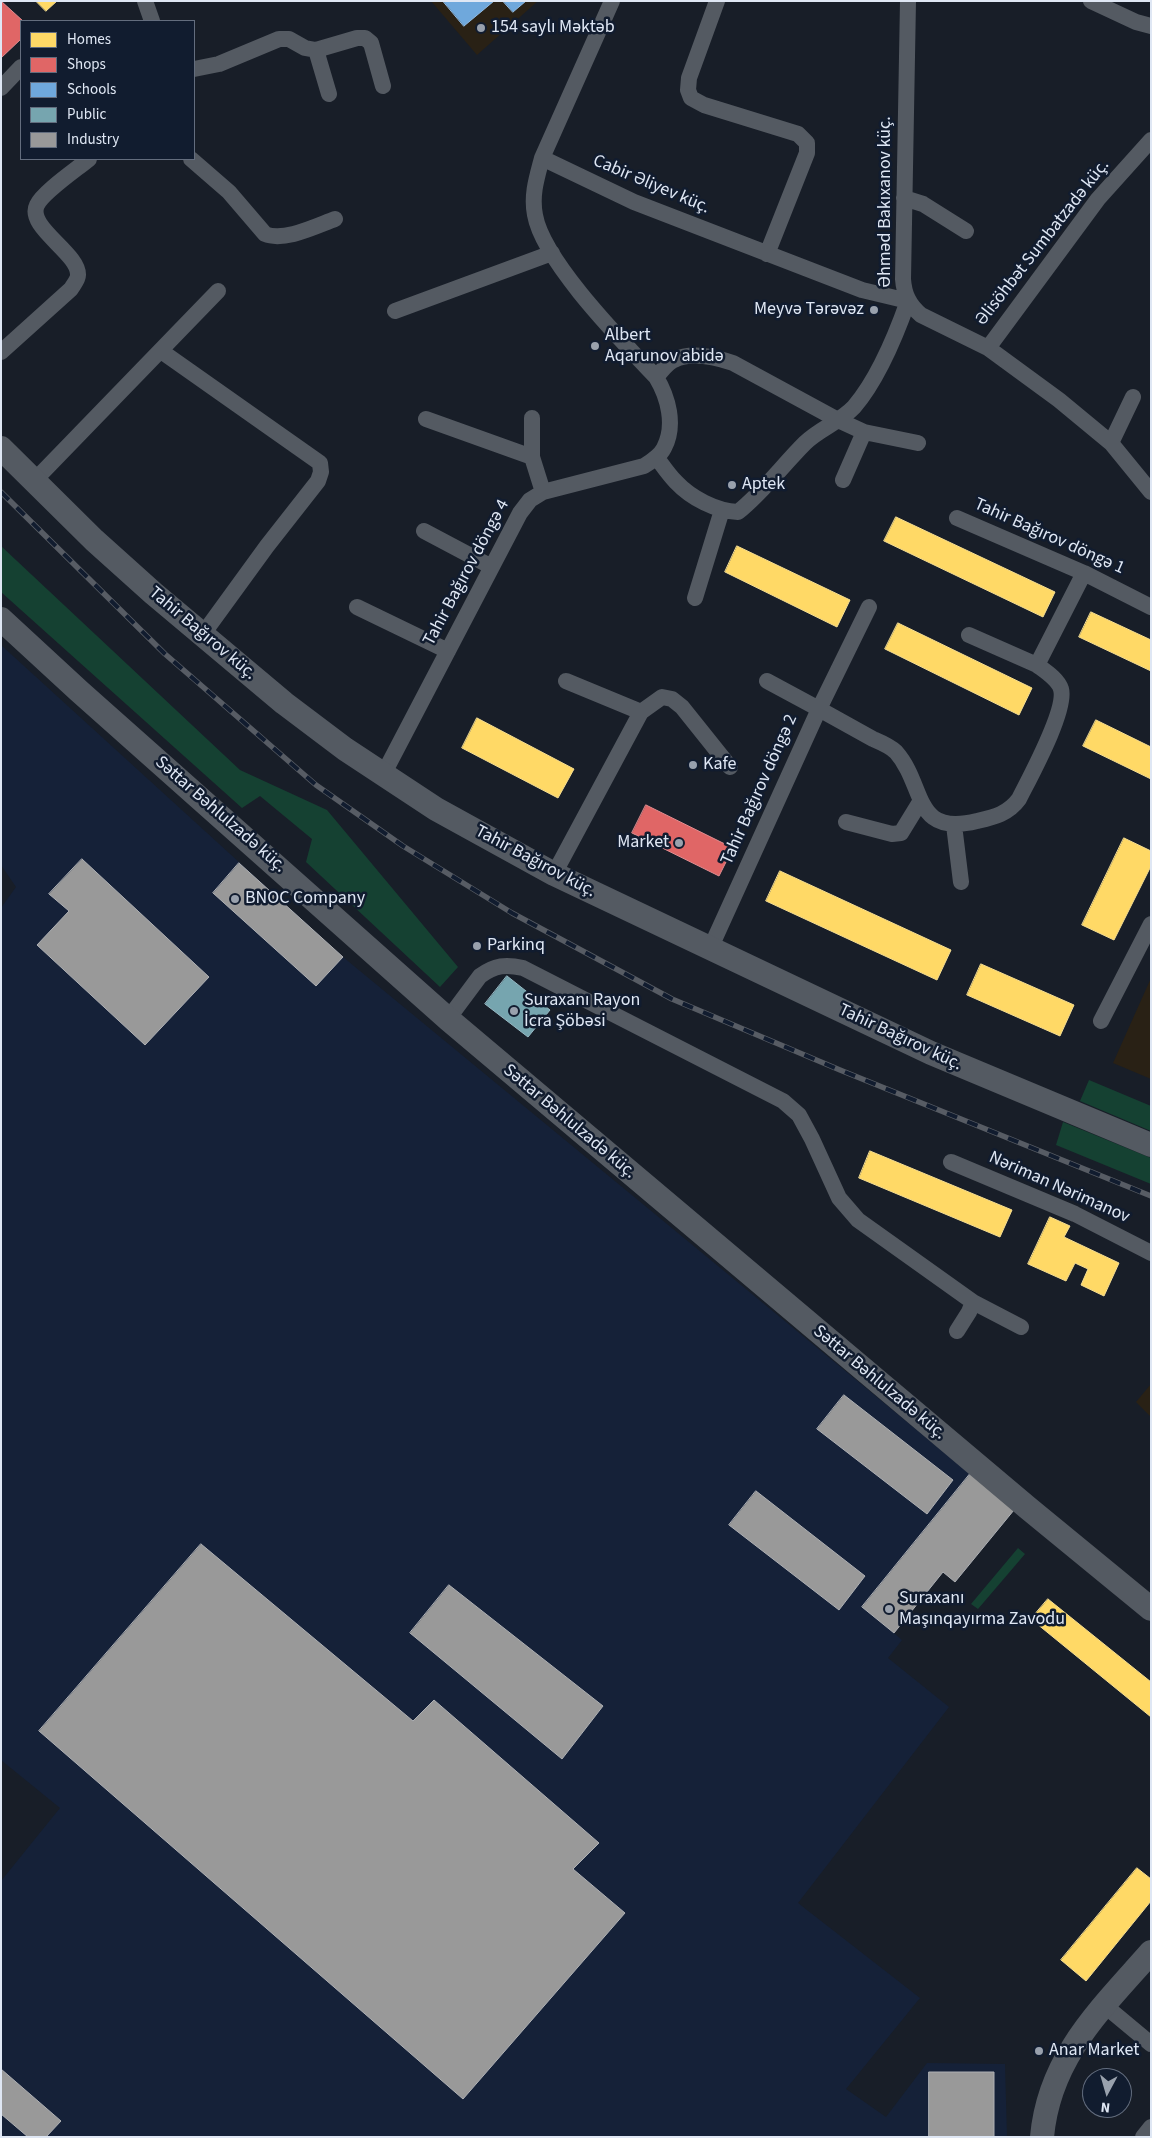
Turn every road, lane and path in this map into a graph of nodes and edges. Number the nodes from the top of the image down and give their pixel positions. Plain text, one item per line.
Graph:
1 (144, 1) edge
2 (612, 1) edge
3 (717, 1) edge
4 (908, 1) edge
5 (1091, 1) edge
6 (1113, 6) edge
7 (152, 20) edge
8 (1151, 26) edge
9 (316, 50) junction
10 (20, 68) edge
11 (195, 69) edge
12 (383, 86) dead end
13 (1, 88) edge
14 (329, 94) dead end
15 (1151, 140) edge
16 (1145, 156) edge
17 (542, 158) junction
18 (88, 160) edge
19 (192, 160) edge
20 (904, 198) junction
21 (335, 219) dead end
22 (966, 231) dead end
23 (552, 253) junction
24 (767, 254) junction
25 (218, 291) dead end
26 (908, 301) junction
27 (394, 311) dead end
28 (988, 348) junction
29 (161, 351) junction
30 (1, 352) edge
31 (656, 377) junction
32 (1133, 397) dead end
33 (532, 418) dead end
34 (426, 419) dead end
35 (838, 420) junction
36 (864, 432) junction
37 (918, 443) dead end
38 (1111, 443) junction
39 (1, 448) edge
40 (532, 457) junction
41 (657, 458) junction
42 (843, 480) dead end
43 (34, 481) junction
44 (542, 492) junction
45 (1151, 492) edge
46 (722, 510) junction
47 (957, 518) dead end
48 (424, 531) dead end
49 (490, 566) junction
50 (1084, 574) junction
51 (695, 598) dead end
52 (357, 607) dead end
53 (870, 607) dead end
54 (1151, 607) edge
55 (1, 619) edge
56 (203, 634) junction
57 (969, 635) dead end
58 (448, 651) junction
59 (1037, 665) junction
60 (566, 681) dead end
61 (766, 681) dead end
62 (819, 709) junction
63 (641, 712) junction
64 (730, 767) dead end
65 (384, 775) junction
66 (920, 802) junction
67 (846, 822) dead end
68 (954, 825) junction
69 (554, 874) junction
70 (961, 882) dead end
71 (1151, 924) edge
72 (710, 949) junction
73 (448, 1019) junction
74 (1101, 1020) dead end
75 (1151, 1145) edge
76 (951, 1162) dead end
77 (1151, 1253) edge
78 (973, 1302) junction
79 (1021, 1327) dead end
80 (957, 1331) dead end
81 (1151, 1608) edge
82 (1151, 1952) edge
83 (1104, 2005) junction
84 (1151, 2044) edge
85 (1151, 2127) edge
86 (1042, 2137) edge
87 (1143, 2137) edge

1 - 7 street
2 - 17 street
3 - 24 street
4 - 20 street, Əhməd Bakıxanov küç.
5 - 6 street
6 - 8 street
9 - 11 street
9 - 12 street
9 - 14 street
10 - 13 street
15 - 16 street, Əlisöhbət Sumbatzadə küç.
16 - 28 street, Əlisöhbət Sumbatzadə küç.
17 - 23 street
17 - 24 street, Cabir Əliyev küç.
18 - 30 street
19 - 21 street
20 - 22 street
20 - 26 street, Əhməd Bakıxanov küç.
23 - 27 street
23 - 31 street
24 - 26 street, Cabir Əliyev küç.
25 - 29 street
26 - 28 street, Əhməd Bakıxanov küç.
26 - 35 street
28 - 38 street, Əhməd Bakıxanov küç.
29 - 43 street
29 - 56 street
31 - 35 street
31 - 41 street
32 - 38 street
33 - 40 street
34 - 40 street
35 - 36 street
35 - 46 street
36 - 37 street
36 - 42 street
38 - 45 street, Əhməd Bakıxanov küç.
39 - 43 street, Tahir Bağırov küç.
40 - 44 street
41 - 44 street, Tahir Bağırov döngə 4
41 - 46 street
43 - 56 street, Tahir Bağırov küç.
44 - 49 street, Tahir Bağırov döngə 4
46 - 51 street
47 - 50 street, Tahir Bağırov döngə 1
48 - 49 street
49 - 58 street, Tahir Bağırov döngə 4
50 - 54 street, Tahir Bağırov döngə 1
50 - 59 street
52 - 58 street
53 - 62 street
55 - 73 street, Səttar Bəhlulzadə küç.
56 - 65 street, Tahir Bağırov küç.
57 - 59 street
58 - 65 street, Tahir Bağırov döngə 4
59 - 68 street
60 - 63 street
61 - 62 street
62 - 66 street, Tahir Bağırov döngə 2
62 - 72 street, Tahir Bağırov döngə 2
63 - 64 street
63 - 69 street
65 - 69 street, Tahir Bağırov küç.
66 - 67 street
66 - 68 street, Tahir Bağırov döngə 2
68 - 70 street
69 - 72 street, Tahir Bağırov küç.
71 - 74 street
72 - 75 street, Tahir Bağırov küç.
73 - 78 street
73 - 81 street, Səttar Bəhlulzadə küç.
76 - 77 street, Nəriman Nərimanov
78 - 79 street
78 - 80 street
82 - 83 street
83 - 84 street
83 - 86 street
85 - 87 street

